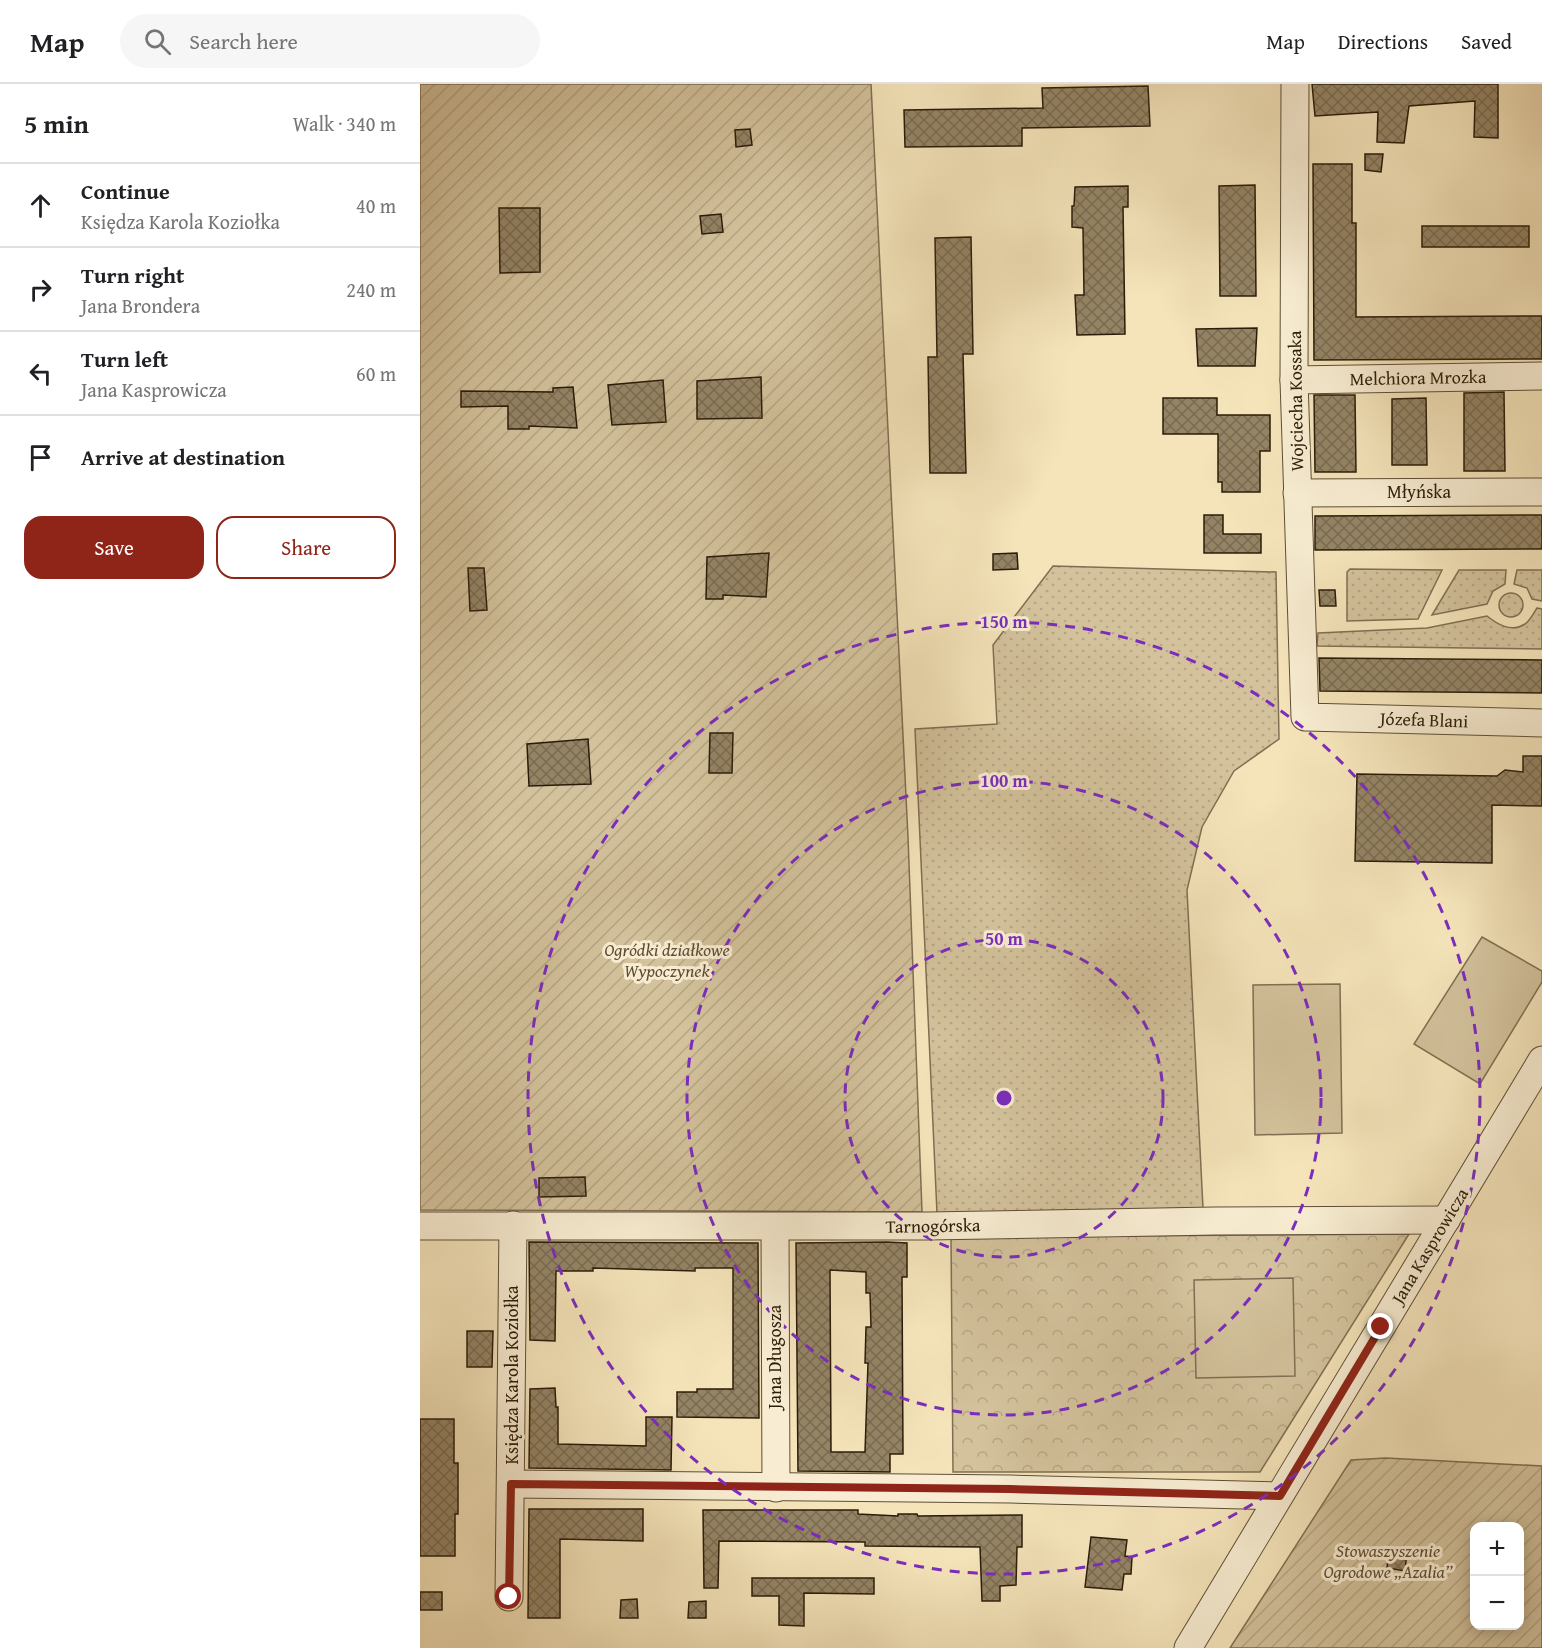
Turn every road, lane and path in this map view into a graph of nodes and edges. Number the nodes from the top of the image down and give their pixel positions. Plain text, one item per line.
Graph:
1 (1295, 84) edge
2 (1542, 376) edge
3 (1294, 380) junction
4 (1542, 492) edge
5 (1297, 493) junction
6 (1305, 717) joint
7 (1542, 723) edge
8 (1542, 1060) edge
9 (1446, 1220) junction
10 (513, 1225) junction
11 (420, 1226) edge
12 (775, 1227) junction
13 (511, 1484) junction
14 (776, 1488) junction
15 (1280, 1496) junction
16 (509, 1597) dead end
17 (1188, 1648) edge

1 - 3 street, Wojciecha Kossaka
2 - 3 street, Melchiora Mrozka
3 - 5 street, Wojciecha Kossaka
4 - 5 street, Młyńska
5 - 6 street, Wojciecha Kossaka
6 - 7 street, Józefa Blani
8 - 9 street, Jana Kasprowicza
9 - 12 street, Tarnogórska
9 - 15 street, Jana Kasprowicza
10 - 11 street, Tarnogórska
10 - 12 street, Tarnogórska
10 - 13 street, Księdza Karola Koziołka
12 - 14 street, Jana Długosza
13 - 14 street
13 - 16 street, Księdza Karola Koziołka
14 - 15 street
15 - 17 street, Jana Kasprowicza

